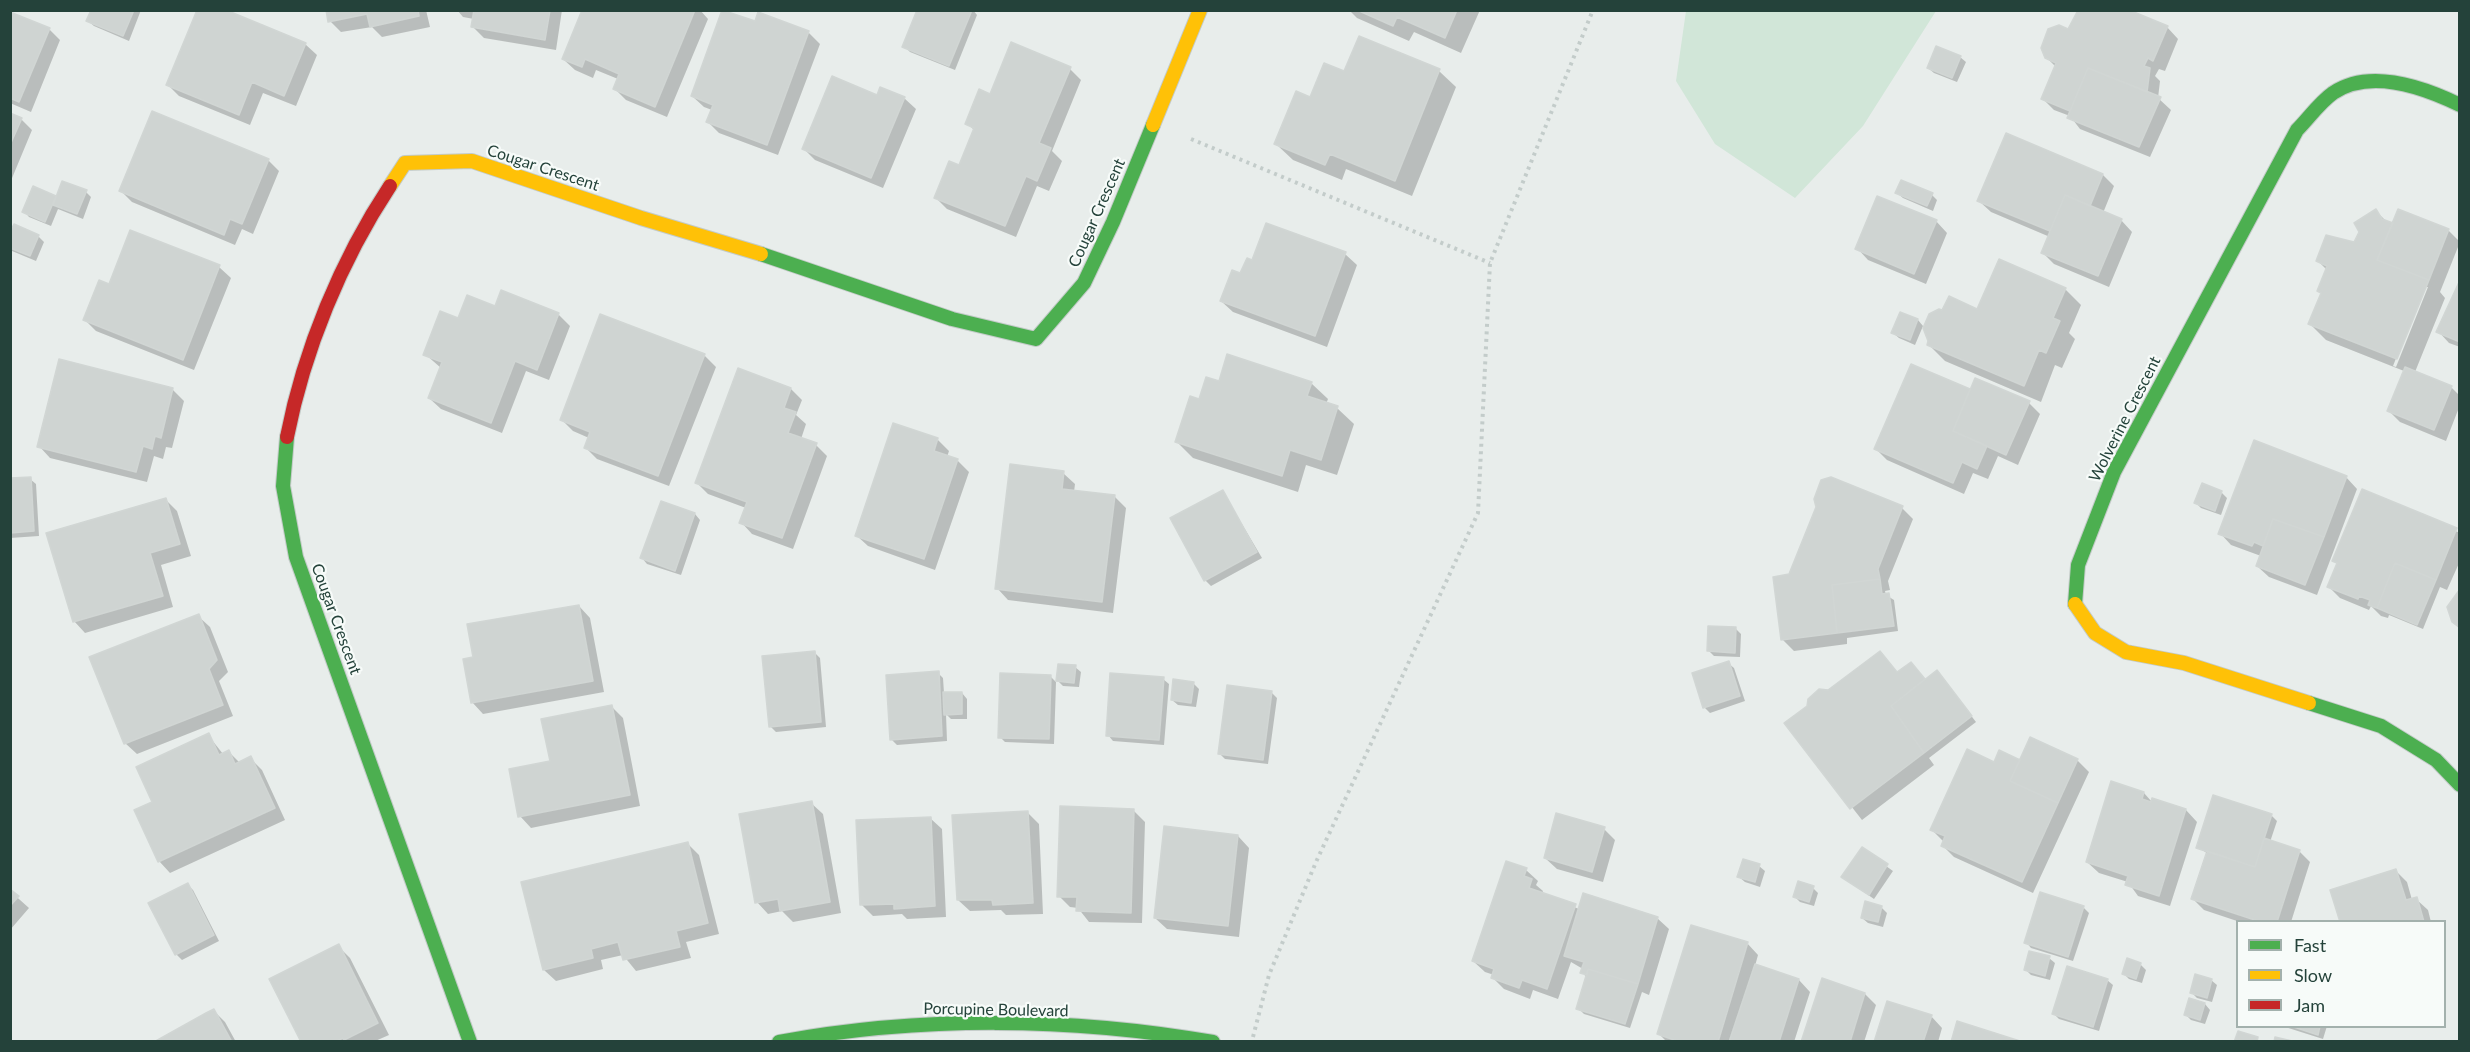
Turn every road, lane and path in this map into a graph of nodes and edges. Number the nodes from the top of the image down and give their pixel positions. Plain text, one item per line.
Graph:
1 (1200, 10) edge
2 (1593, 10) edge
3 (2460, 105) edge
4 (1154, 123) junction
5 (1490, 263) junction
6 (2460, 785) edge
7 (470, 1041) edge
8 (779, 1041) edge
9 (1214, 1041) edge
10 (1252, 1041) edge

1 - 4 street, Cougar Crescent
2 - 5 path
3 - 6 street, Wolverine Crescent
4 - 5 path
4 - 7 street, Cougar Crescent
5 - 10 path
8 - 9 street, Porcupine Boulevard

